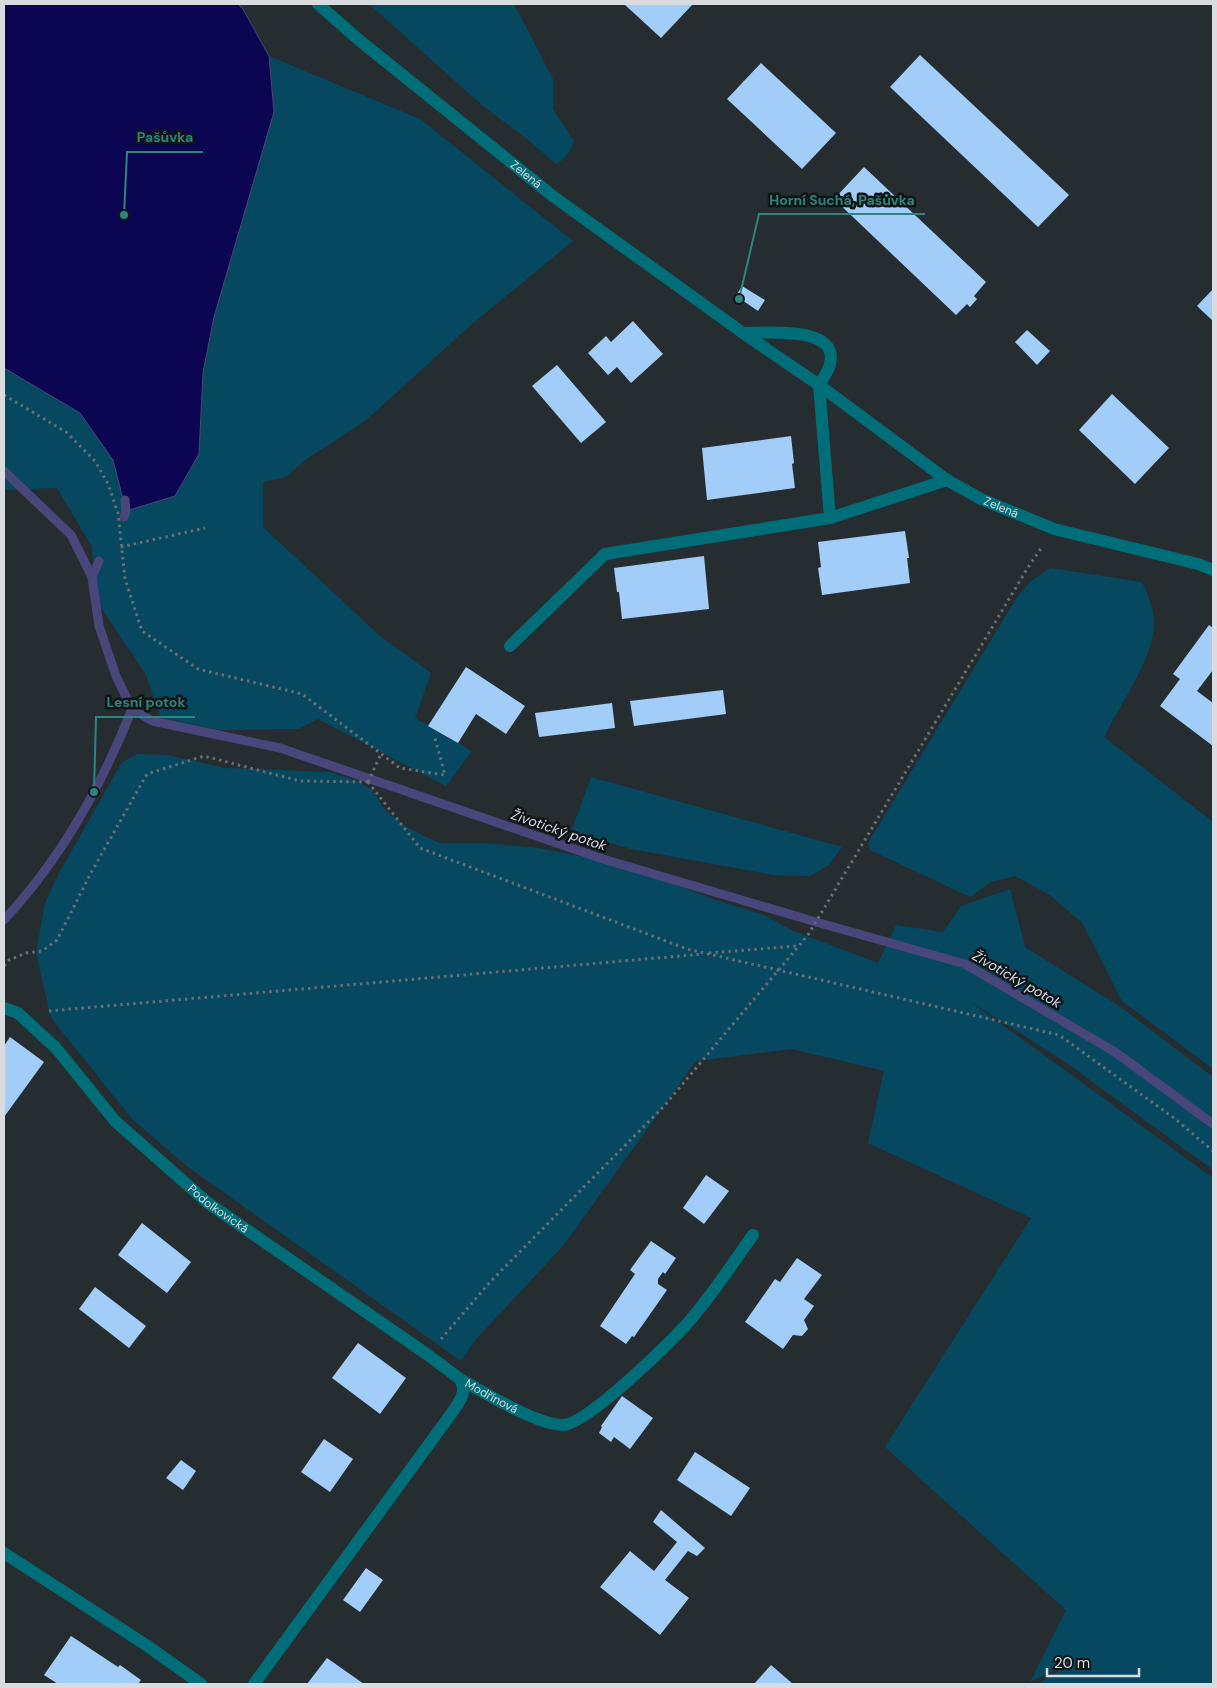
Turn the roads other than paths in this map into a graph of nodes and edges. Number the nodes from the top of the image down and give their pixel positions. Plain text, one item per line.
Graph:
1 (318, 4) edge
2 (742, 333) junction
3 (819, 385) junction
4 (947, 480) junction
5 (830, 518) junction
6 (1213, 570) edge
7 (510, 646) dead end
8 (4, 1008) edge
9 (753, 1235) dead end
10 (460, 1379) junction
11 (4, 1553) edge
12 (201, 1684) edge
13 (254, 1684) edge

1 - 2 street, Zelená
2 - 3 street, Zelená
2 - 3 street
3 - 4 street, Zelená
3 - 5 street
4 - 5 street
4 - 6 street, Zelená
5 - 7 street
8 - 10 street, Podolkovická
9 - 10 street, Modřínová
10 - 13 street, Modřínová
11 - 12 street

